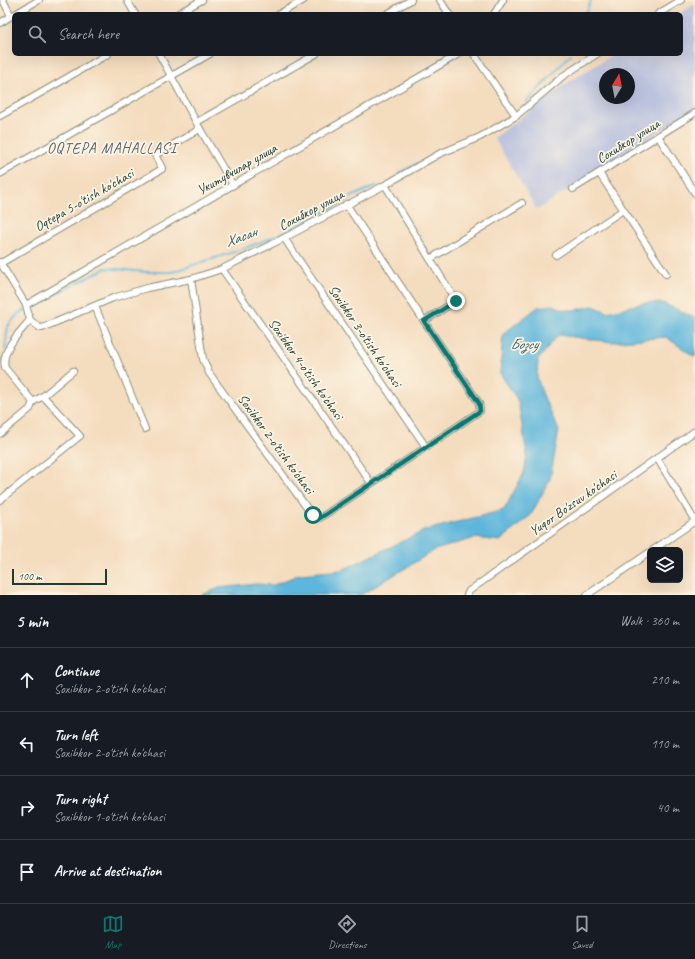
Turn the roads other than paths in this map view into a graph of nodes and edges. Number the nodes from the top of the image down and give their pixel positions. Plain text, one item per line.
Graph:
1 (3, 0) edge
2 (39, 0) edge
3 (127, 0) edge
4 (202, 0) edge
5 (304, 0) edge
6 (411, 0) edge
7 (440, 0) edge
8 (503, 0) edge
9 (681, 0) edge
10 (18, 12) edge
11 (134, 12) edge
12 (181, 12) edge
13 (283, 12) edge
14 (390, 12) edge
15 (448, 12) edge
16 (495, 12) edge
17 (661, 12) edge
18 (12, 14) edge
19 (12, 16) edge
20 (0, 23) edge
21 (105, 56) edge
22 (159, 56) edge
23 (206, 56) edge
24 (312, 56) edge
25 (456, 56) edge
26 (475, 56) edge
27 (594, 56) edge
28 (171, 76) junction
29 (695, 113) edge
30 (0, 116) edge
31 (516, 116) junction
32 (197, 122) junction
33 (200, 129) junction
34 (658, 136) junction
35 (599, 173) junction
36 (0, 174) edge
37 (233, 185) junction
38 (385, 185) junction
39 (573, 189) dead end
40 (695, 193) edge
41 (522, 203) dead end
42 (346, 204) junction
43 (623, 210) junction
44 (284, 238) junction
45 (556, 255) dead end
46 (430, 259) junction
47 (0, 262) edge
48 (222, 268) junction
49 (666, 274) dead end
50 (191, 279) junction
51 (26, 305) junction
52 (95, 306) junction
53 (30, 320) junction
54 (424, 321) junction
55 (4, 363) junction
56 (0, 369) edge
57 (73, 371) dead end
58 (43, 396) junction
59 (33, 402) junction
60 (145, 429) dead end
61 (695, 431) edge
62 (0, 434) edge
63 (426, 447) junction
64 (657, 458) junction
65 (371, 483) junction
66 (0, 500) edge
67 (695, 521) edge
68 (657, 547) edge
69 (647, 554) edge
70 (467, 595) edge
71 (587, 595) edge

1 - 18 street
2 - 10 street
3 - 11 street
4 - 12 street
5 - 13 street
6 - 14 street
7 - 15 street
8 - 16 street
9 - 17 street
19 - 20 street
21 - 30 street
22 - 28 street
23 - 28 street
24 - 32 street
25 - 37 street, Укитувчилар улица
26 - 31 street
27 - 31 street, Сохибкор улица
28 - 32 street
28 - 36 street
29 - 34 street, Сохибкор улица
31 - 38 street, Сохибкор улица
32 - 33 street
33 - 37 street
33 - 47 street, Oqtepa 5-o'tish ko'chasi
34 - 35 street, Сохибкор улица
34 - 40 street
35 - 39 street, Сохибкор улица
35 - 43 street
37 - 51 street, Укитувчилар улица
38 - 42 street, Сохибкор улица
38 - 46 street
41 - 46 street
42 - 44 street, Сохибкор улица
42 - 54 street, Soxibkor 2-o'tish ko'chasi
43 - 45 street
43 - 49 street
44 - 48 street, Сохибкор улица
44 - 63 street, Soxibkor 3-o'tish ko'chasi
46 - 54 street
47 - 51 street
48 - 50 street, Сохибкор улица
48 - 65 street, Soxibkor 4-o'tish ko'chasi
50 - 52 street, Сохибкор улица
50 - 65 street, Soxibkor 2-o'tish ko'chasi
51 - 53 street
52 - 53 street, Сохибкор улица
52 - 60 street
53 - 55 street
54 - 63 street, Soxibkor 2-o'tish ko'chasi
55 - 56 street
55 - 59 street
57 - 58 street
58 - 59 street
58 - 66 street
59 - 62 street
61 - 64 street, Yuqor Bo'zsuv ko'chasi
63 - 65 street, Soxibkor 2-o'tish ko'chasi
64 - 67 street
64 - 70 street, Yuqor Bo'zsuv ko'chasi
67 - 68 street
69 - 71 street

